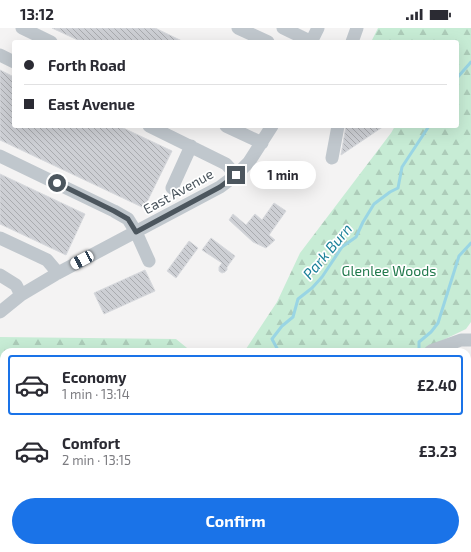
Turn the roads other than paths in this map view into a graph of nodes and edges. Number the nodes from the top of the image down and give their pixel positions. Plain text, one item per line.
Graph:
1 (22, 28) edge
2 (238, 28) edge
3 (283, 28) edge
4 (318, 28) edge
5 (357, 28) edge
6 (47, 40) edge
7 (264, 40) edge
8 (308, 40) edge
9 (313, 40) edge
10 (353, 40) edge
11 (0, 55) edge
12 (12, 61) edge
13 (153, 128) edge
14 (230, 128) edge
15 (271, 128) edge
16 (338, 128) edge
17 (262, 143) junction
18 (191, 146) junction
19 (0, 156) edge
20 (332, 158) dead end
21 (236, 175) junction
22 (172, 188) dead end
23 (136, 232) junction
24 (0, 238) edge
25 (149, 261) dead end
26 (58, 273) junction
27 (0, 275) edge
28 (22, 295) junction
29 (0, 312) edge
30 (471, 340) edge
31 (439, 348) edge

1 - 6 street
2 - 7 street
3 - 8 street
4 - 9 street
5 - 10 street
11 - 12 street
13 - 18 street
14 - 17 street
15 - 17 street, East Avenue
16 - 20 street
17 - 21 street, East Avenue
18 - 21 street
18 - 22 street
19 - 23 street
21 - 23 street, East Avenue
23 - 25 street
23 - 26 street, East Avenue
24 - 26 street
26 - 28 street, East Avenue
27 - 28 street
28 - 29 street, East Avenue
30 - 31 street

